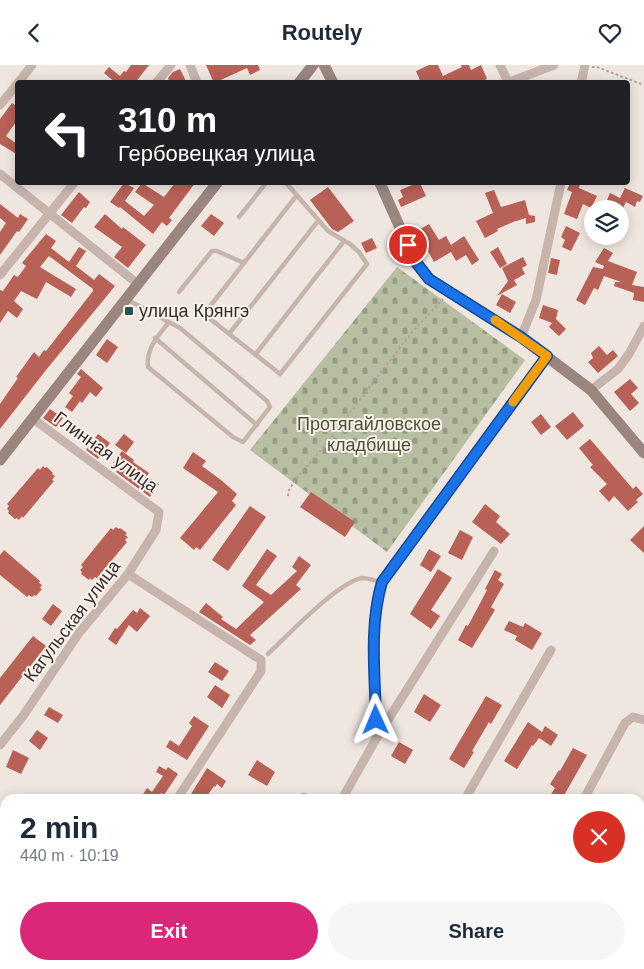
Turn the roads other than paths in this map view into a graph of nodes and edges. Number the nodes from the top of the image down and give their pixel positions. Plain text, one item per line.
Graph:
1 (32, 65) edge
2 (171, 65) edge
3 (190, 65) edge
4 (313, 65) edge
5 (324, 65) edge
6 (500, 65) edge
7 (554, 65) edge
8 (585, 66) edge
9 (20, 80) edge
10 (158, 80) edge
11 (196, 80) edge
12 (301, 80) edge
13 (332, 80) edge
14 (506, 80) edge
15 (513, 80) edge
16 (582, 80) edge
17 (15, 87) edge
18 (0, 105) edge
19 (0, 174) edge
20 (72, 185) edge
21 (215, 185) edge
22 (264, 185) edge
23 (288, 185) edge
24 (381, 185) edge
25 (561, 185) edge
26 (297, 195) junction
27 (48, 213) junction
28 (239, 217) dead end
29 (318, 221) junction
30 (344, 241) junction
31 (244, 263) junction
32 (0, 275) edge
33 (138, 284) junction
34 (179, 292) dead end
35 (126, 299) junction
36 (169, 322) junction
37 (644, 326) edge
38 (229, 334) junction
39 (521, 337) junction
40 (155, 338) junction
41 (255, 355) junction
42 (547, 356) junction
43 (591, 390) junction
44 (32, 418) junction
45 (256, 425) junction
46 (644, 453) edge
47 (0, 460) edge
48 (160, 512) joint
49 (494, 551) dead end
50 (128, 574) junction
51 (382, 582) junction
52 (551, 650) dead end
53 (268, 654) dead end
54 (644, 720) edge
55 (376, 739) junction
56 (0, 745) edge
57 (180, 794) edge
58 (345, 794) edge
59 (468, 794) edge
60 (587, 794) edge

1 - 9 street
2 - 10 street
3 - 11 street
4 - 12 street
5 - 13 street
6 - 14 street
7 - 15 street
8 - 16 street
17 - 18 street
19 - 27 street
20 - 27 street
21 - 33 street
22 - 28 lane
23 - 26 lane
24 - 39 street
25 - 39 street
26 - 29 lane
26 - 31 lane
27 - 32 street
27 - 33 street
29 - 30 lane
29 - 38 lane
30 - 41 lane
30 - 41 lane
31 - 34 lane
31 - 38 lane
33 - 35 street
35 - 36 lane
35 - 44 street
36 - 40 lane
36 - 45 lane
37 - 43 street
38 - 41 lane
39 - 42 street
40 - 45 lane
40 - 45 lane
42 - 43 street
42 - 51 street
43 - 46 street
44 - 47 street
44 - 48 street, Глинная улица
48 - 50 street, Кагульская улица
49 - 55 street
50 - 56 street, Кагульская улица
50 - 57 street
51 - 53 lane
51 - 55 street
52 - 59 street
54 - 60 street
55 - 58 street

